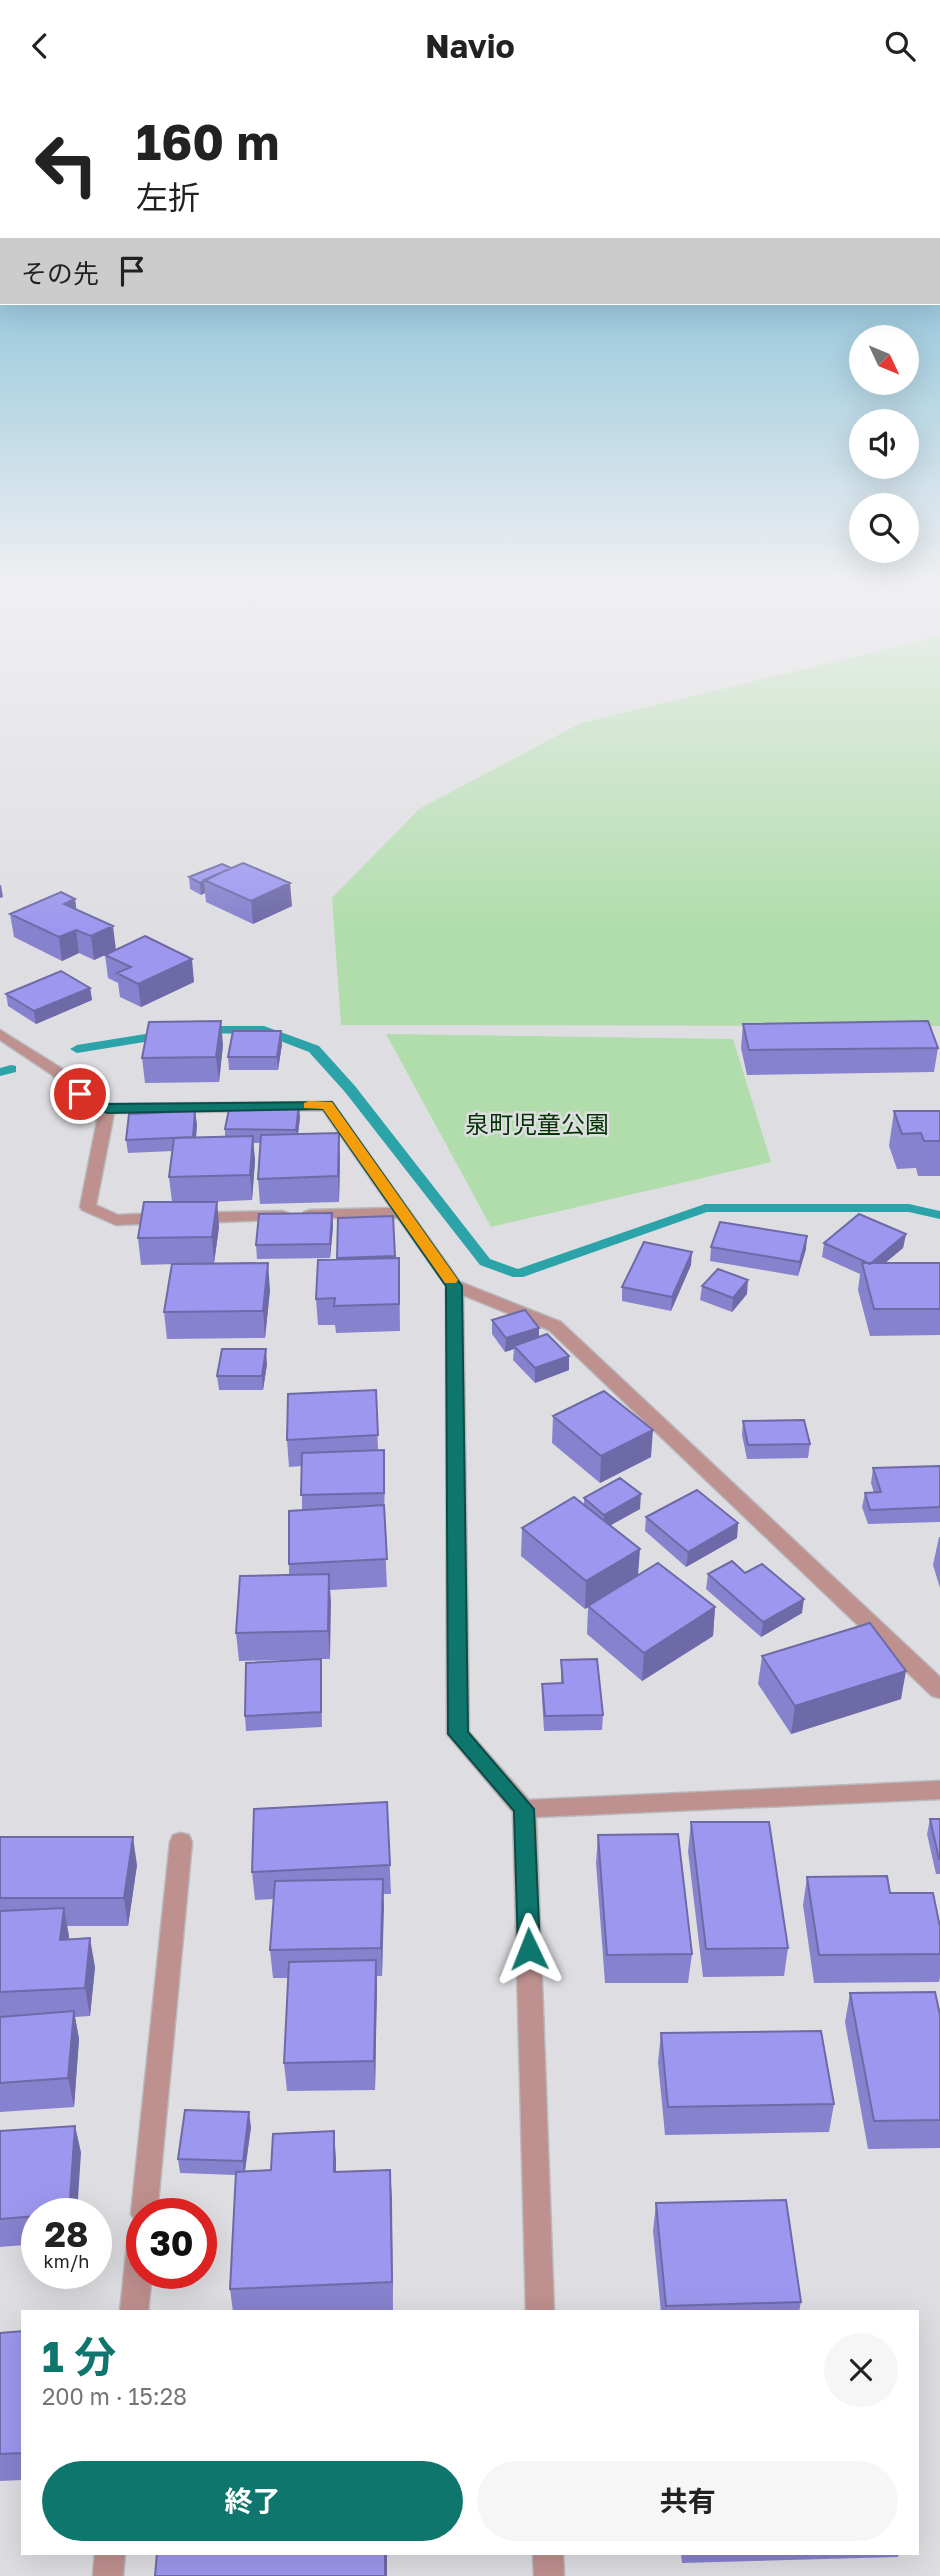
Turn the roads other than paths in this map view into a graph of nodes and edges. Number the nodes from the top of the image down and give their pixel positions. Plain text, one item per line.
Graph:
1 (0, 1034) edge
2 (107, 1109) junction
3 (403, 1213) junction
4 (454, 1286) junction
5 (940, 1690) edge
6 (940, 1790) edge
7 (524, 1809) junction
8 (181, 1842) dead end
9 (146, 2198) edge
10 (136, 2289) edge
11 (134, 2310) edge
12 (540, 2310) edge
13 (110, 2555) edge
14 (548, 2555) edge
15 (108, 2576) edge
16 (549, 2576) edge

1 - 2 street
2 - 3 street
2 - 3 street
3 - 4 street
4 - 5 street
4 - 7 street
6 - 7 street
7 - 12 street
8 - 9 street
10 - 11 street
13 - 15 street
14 - 16 street

